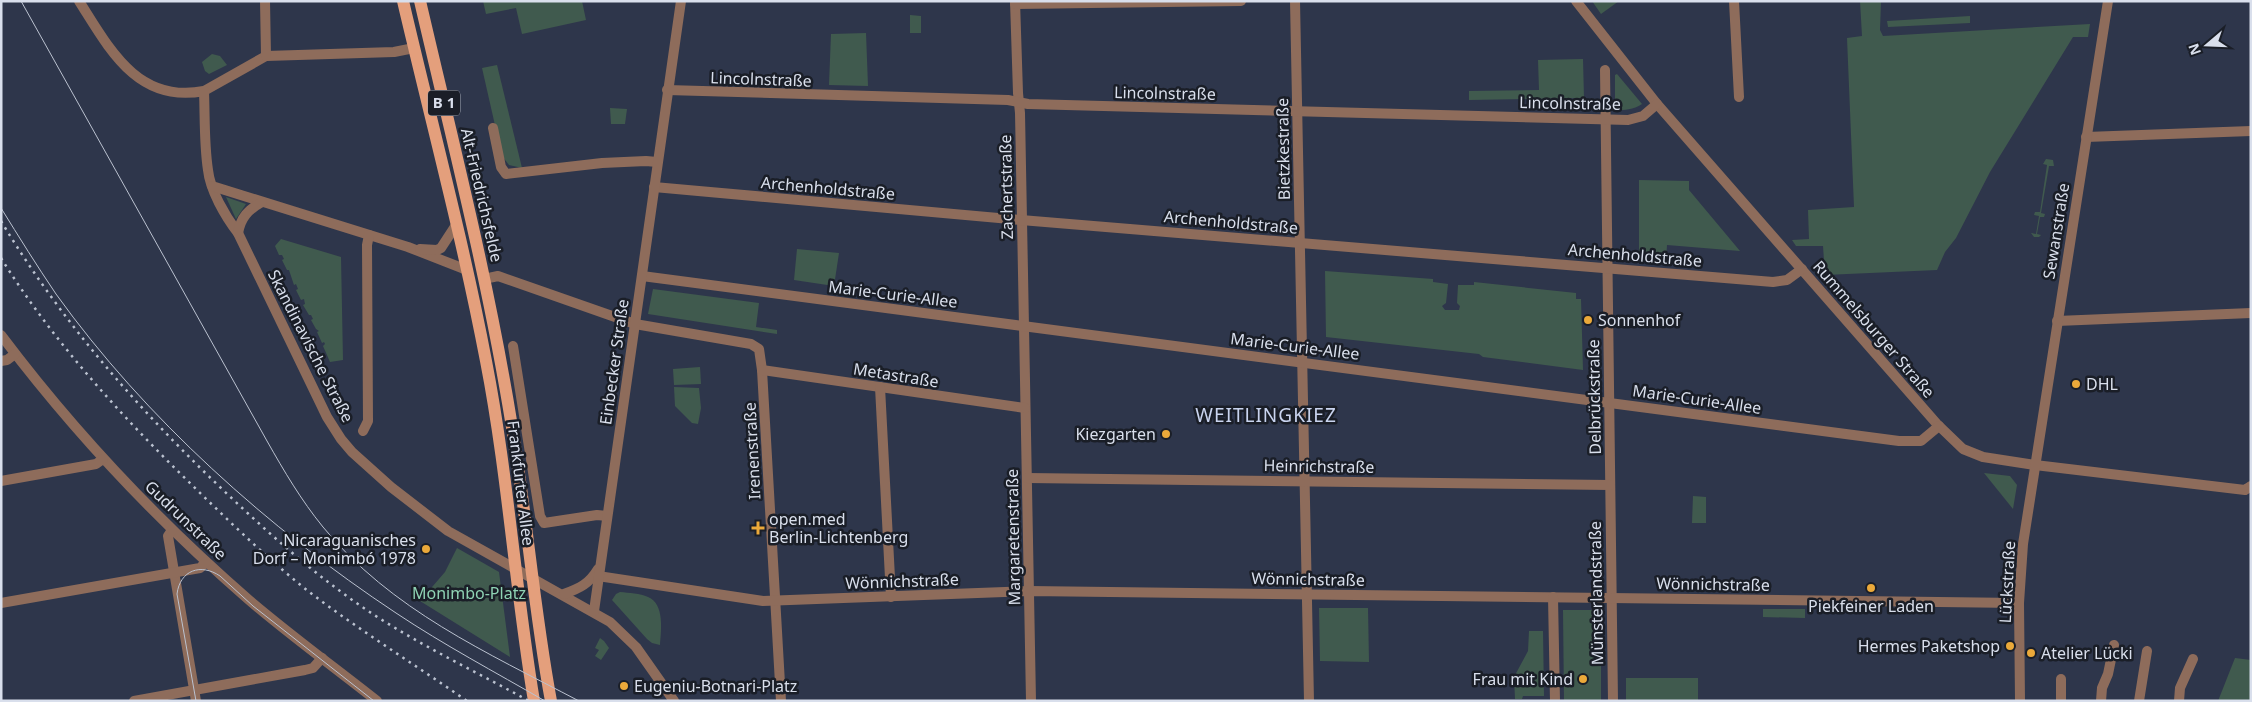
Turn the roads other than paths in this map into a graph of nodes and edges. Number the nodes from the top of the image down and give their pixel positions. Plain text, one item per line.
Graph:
1 (79, 1) edge
2 (265, 1) edge
3 (403, 1) edge
4 (420, 1) edge
5 (681, 1) edge
6 (1241, 1) edge
7 (1295, 1) edge
8 (1576, 1) edge
9 (1734, 1) edge
10 (2108, 1) edge
11 (1015, 3) edge
12 (414, 48) junction
13 (266, 56) junction
14 (1605, 70) dead end
15 (668, 90) junction
16 (204, 91) junction
17 (1739, 96) dead end
18 (1019, 103) junction
19 (1657, 104) junction
20 (1298, 111) junction
21 (1606, 119) junction
22 (492, 128) dead end
23 (2251, 131) edge
24 (2086, 138) junction
25 (657, 162) junction
26 (212, 186) junction
27 (654, 187) junction
28 (262, 202) junction
29 (1021, 220) junction
30 (456, 225) junction
31 (238, 233) junction
32 (369, 235) junction
33 (1300, 243) junction
34 (414, 249) junction
35 (1607, 268) junction
36 (1802, 269) junction
37 (467, 270) junction
38 (642, 276) junction
39 (484, 279) junction
40 (2251, 312) edge
41 (2057, 321) junction
42 (635, 324) junction
43 (1024, 326) junction
44 (1, 335) edge
45 (513, 346) dead end
46 (16, 354) junction
47 (1, 361) edge
48 (1303, 362) junction
49 (762, 370) junction
50 (1024, 372) joint
51 (880, 387) junction
52 (1609, 402) junction
53 (1025, 408) junction
54 (1939, 426) junction
55 (363, 431) dead end
56 (103, 459) junction
57 (2035, 466) junction
58 (1027, 478) junction
59 (1, 481) edge
60 (1306, 481) junction
61 (1610, 485) junction
62 (2251, 486) edge
63 (607, 516) junction
64 (172, 530) junction
65 (206, 562) junction
66 (599, 571) junction
67 (173, 573) junction
68 (1029, 591) junction
69 (564, 594) junction
70 (1308, 594) junction
71 (1553, 596) junction
72 (892, 597) junction
73 (1612, 598) junction
74 (775, 600) junction
75 (2020, 602) junction
76 (1, 603) edge
77 (594, 611) junction
78 (2114, 645) dead end
79 (2147, 651) dead end
80 (322, 658) junction
81 (2192, 659) dead end
82 (2061, 679) dead end
83 (195, 696) edge
84 (134, 701) edge
85 (377, 701) edge
86 (534, 701) edge
87 (551, 701) edge
88 (674, 701) edge
89 (781, 701) edge
90 (1031, 701) edge
91 (1309, 701) edge
92 (1555, 701) edge
93 (1613, 701) edge
94 (2020, 701) edge
95 (2061, 701) edge
96 (2101, 701) edge
97 (2138, 701) edge
98 (2179, 701) edge

1 - 16 street
2 - 13 street
3 - 12 main road, Alt-Friedrichsfelde / B 1
4 - 39 main road, Alt-Friedrichsfelde / B 1
5 - 15 street, Einbecker Straße
6 - 11 street
7 - 20 street, Bietzkestraße
8 - 19 street, Rummelsburger Straße
9 - 17 street
10 - 24 street, Sewanstraße
11 - 18 street, Zachertstraße
12 - 13 street
12 - 30 main road, Alt-Friedrichsfelde / B 1
13 - 16 street
14 - 21 street, Delbrückstraße
15 - 18 street, Lincolnstraße
15 - 25 street, Einbecker Straße
16 - 26 street, Skandinavische Straße
18 - 20 street, Lincolnstraße
18 - 29 street, Zachertstraße
19 - 21 street, Lincolnstraße
19 - 36 street, Rummelsburger Straße
20 - 21 street, Lincolnstraße
20 - 33 street, Bietzkestraße
21 - 35 street, Delbrückstraße
22 - 25 street
23 - 24 street
24 - 41 street, Sewanstraße
25 - 27 street, Einbecker Straße
26 - 28 street
26 - 31 street, Skandinavische Straße
27 - 29 street, Archenholdstraße
27 - 38 street, Einbecker Straße
28 - 31 street
28 - 32 street
29 - 33 street, Archenholdstraße
29 - 43 street, Zachertstraße
30 - 34 street
30 - 37 main road, Alt-Friedrichsfelde / B 1
31 - 69 street, Skandinavische Straße
32 - 34 street
32 - 55 street
33 - 35 street, Archenholdstraße
33 - 48 street, Bietzkestraße
34 - 37 street
35 - 36 street, Archenholdstraße
35 - 52 street, Delbrückstraße
36 - 54 street, Rummelsburger Straße
37 - 86 main road, Frankfurter Allee / B 1
38 - 42 street, Einbecker Straße
38 - 43 street, Marie-Curie-Allee
39 - 42 street
39 - 87 main road, Frankfurter Allee / B 1
40 - 41 street
41 - 57 street, Sewanstraße
42 - 49 street, Irenenstraße
42 - 63 street, Einbecker Straße
43 - 48 street, Marie-Curie-Allee
43 - 50 street, Zachertstraße
44 - 46 street, Gudrunstraße
45 - 63 street, Frankfurter Allee
46 - 47 street
46 - 56 street, Gudrunstraße
48 - 52 street, Marie-Curie-Allee
48 - 60 street, Bietzkestraße
49 - 51 street, Metastraße
49 - 74 street, Irenenstraße
50 - 53 street, Margaretenstraße
51 - 53 street, Metastraße
51 - 72 street
52 - 54 street, Marie-Curie-Allee
52 - 61 street, Delbrückstraße
53 - 58 street, Margaretenstraße
54 - 57 street, Rummelsburger Straße
56 - 59 street
56 - 64 street, Gudrunstraße
57 - 62 street, Rummelsburger Straße
57 - 75 street, Lückstraße
58 - 60 street, Heinrichstraße
58 - 68 street, Margaretenstraße
60 - 61 street, Heinrichstraße
60 - 70 street, Bietzkestraße
61 - 73 street, Münsterlandstraße
63 - 66 street, Einbecker Straße
64 - 65 street, Gudrunstraße
64 - 67 street
65 - 67 street
65 - 80 street, Gudrunstraße
66 - 69 street, Einbecker Straße
66 - 74 street, Wönnichstraße
66 - 77 street, Einbecker Straße
67 - 76 street
67 - 83 street
68 - 70 street, Wönnichstraße
68 - 72 street, Wönnichstraße
68 - 90 street, Margaretenstraße
69 - 77 street, Skandinavische Straße
70 - 71 street, Wönnichstraße
70 - 91 street, Bietzkestraße
71 - 73 street, Wönnichstraße
71 - 92 street
72 - 74 street, Wönnichstraße
73 - 75 street, Wönnichstraße
73 - 93 street, Münsterlandstraße
74 - 89 street, Irenenstraße
75 - 94 street, Lückstraße
77 - 88 street, Skandinavische Straße
78 - 96 street
79 - 97 street
80 - 83 street
80 - 85 street, Gudrunstraße
81 - 98 street
82 - 95 street
83 - 84 street

